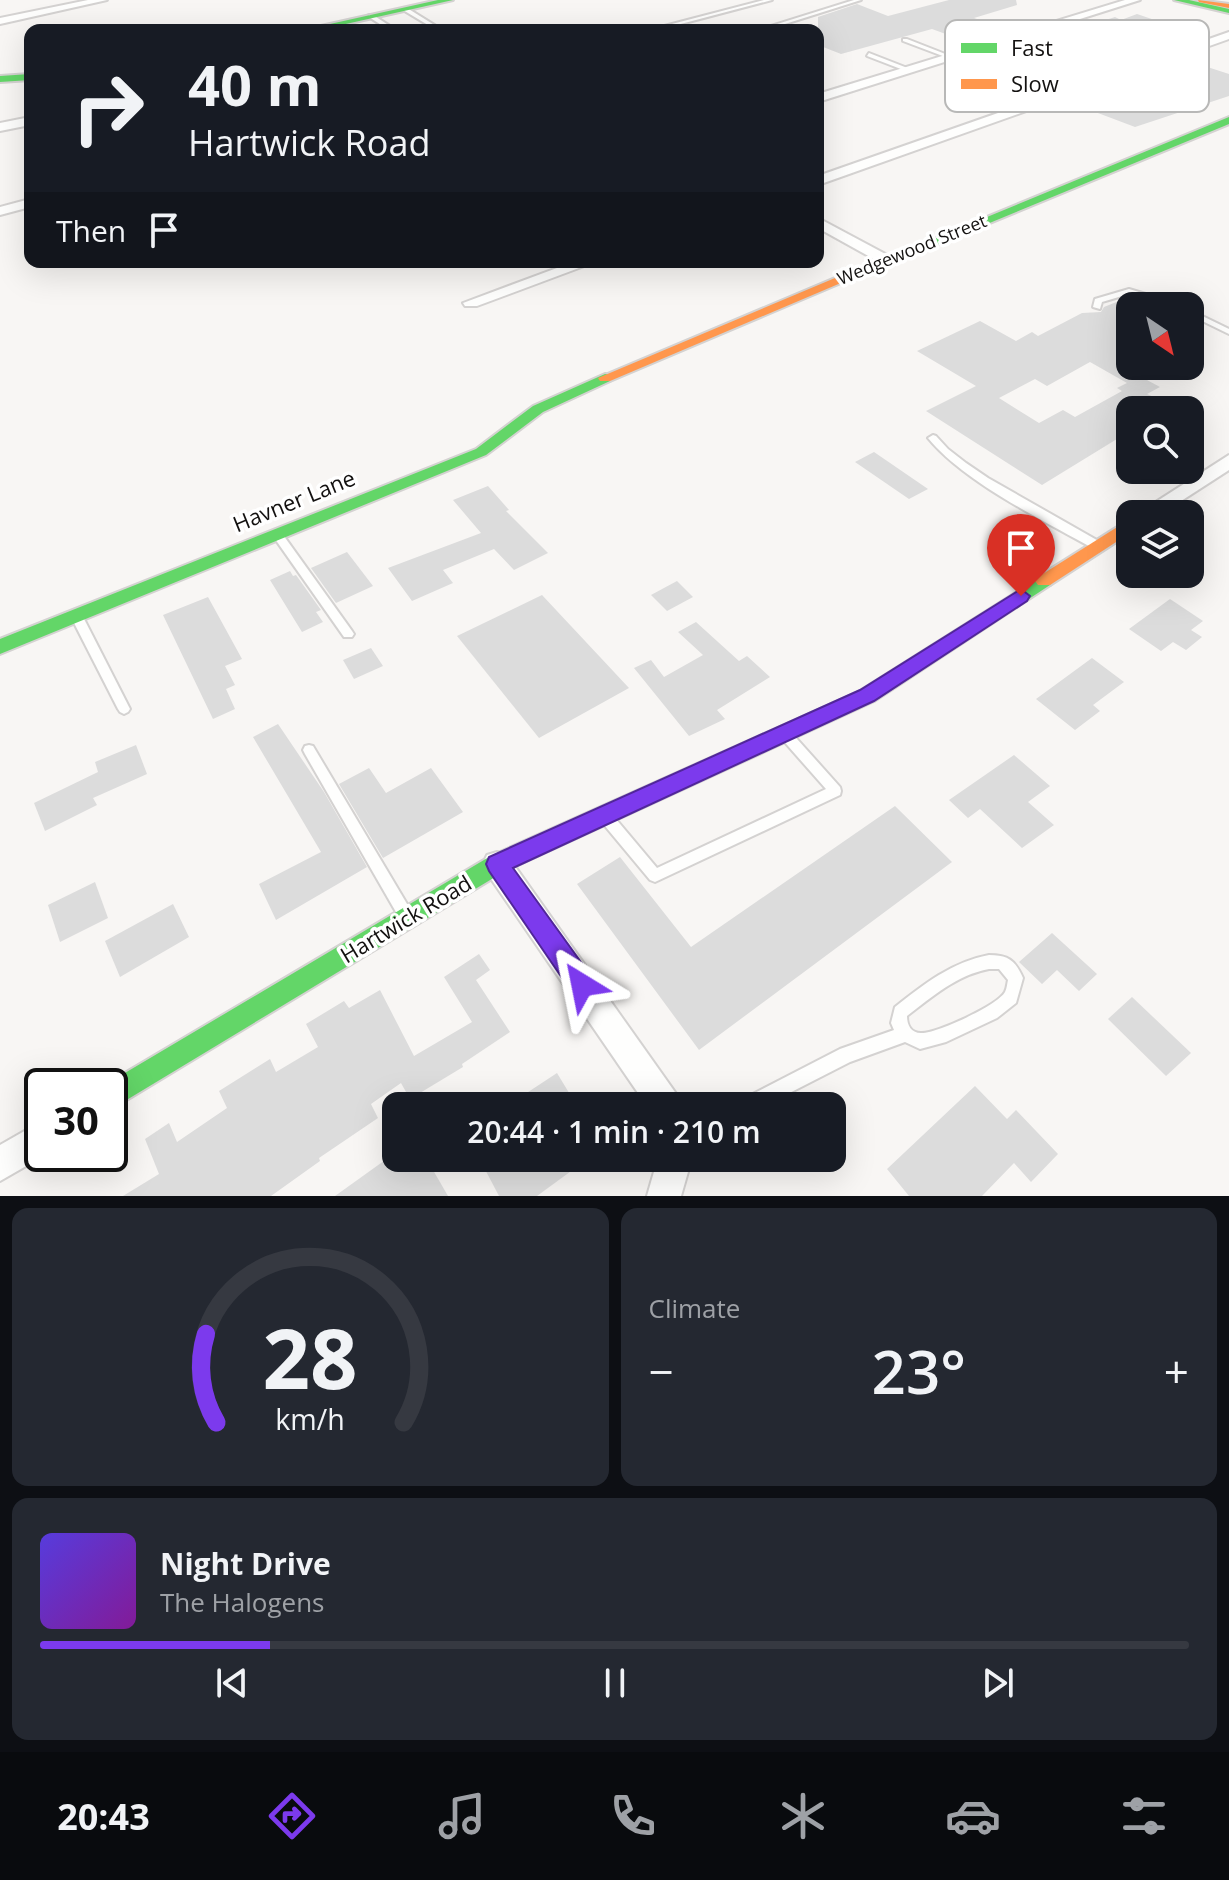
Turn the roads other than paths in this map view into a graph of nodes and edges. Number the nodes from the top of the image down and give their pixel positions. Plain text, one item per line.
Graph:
1 (102, 0) edge
2 (449, 0) edge
3 (770, 0) edge
4 (859, 0) edge
5 (871, 0) edge
6 (907, 0) edge
7 (1178, 0) edge
8 (1202, 0) edge
9 (1129, 1) edge
10 (1229, 8) edge
11 (405, 9) junction
12 (371, 16) junction
13 (1068, 20) edge
14 (0, 21) edge
15 (334, 24) edge
16 (384, 24) edge
17 (430, 24) edge
18 (675, 24) edge
19 (781, 24) edge
20 (1229, 35) edge
21 (905, 40) dead end
22 (1209, 42) edge
23 (869, 55) dead end
24 (945, 55) edge
25 (945, 59) edge
26 (908, 70) junction
27 (24, 77) edge
28 (0, 79) edge
29 (824, 96) edge
30 (1012, 112) edge
31 (1229, 120) edge
32 (24, 122) edge
33 (0, 127) edge
34 (824, 179) edge
35 (24, 205) edge
36 (0, 211) edge
37 (824, 225) edge
38 (886, 260) junction
39 (570, 268) edge
40 (1116, 295) edge
41 (471, 303) dead end
42 (1097, 307) dead end
43 (1204, 319) edge
44 (1229, 332) edge
45 (595, 382) joint
46 (933, 438) dead end
47 (1229, 461) edge
48 (1169, 500) edge
49 (277, 534) junction
50 (1116, 534) edge
51 (1098, 546) junction
52 (76, 615) junction
53 (348, 634) dead end
54 (0, 647) edge
55 (124, 709) dead end
56 (784, 733) junction
57 (309, 750) dead end
58 (604, 815) junction
59 (497, 864) junction
60 (407, 918) junction
61 (905, 1034) junction
62 (128, 1086) edge
63 (656, 1092) edge
64 (774, 1092) edge
65 (24, 1149) edge
66 (0, 1164) edge
67 (671, 1172) edge
68 (664, 1196) edge

1 - 14 street
2 - 11 main road
3 - 18 lane
4 - 19 lane
5 - 6 lane
7 - 10 main road
8 - 10 main road
9 - 13 street
11 - 12 main road
11 - 17 lane
12 - 15 main road
12 - 16 lane
20 - 22 street
21 - 24 lane
23 - 26 lane
25 - 26 street
26 - 29 street
27 - 28 main road
30 - 34 street
31 - 38 main road, Wedgewood Street
32 - 33 street
35 - 36 street
37 - 38 street
38 - 45 main road, Wedgewood Street
39 - 41 street
40 - 42 lane
43 - 44 lane
45 - 49 main road, Havner Lane
46 - 51 lane
47 - 48 street
49 - 52 main road, Havner Lane
49 - 53 lane
50 - 51 main road, Hartwick Road
51 - 56 main road, Hartwick Road
52 - 54 main road, Havner Lane
52 - 55 lane
56 - 58 main road, Hartwick Road
56 - 58 lane
57 - 60 lane
58 - 59 main road, Hartwick Road
59 - 60 main road, Hartwick Road
59 - 63 street
60 - 62 main road, Hartwick Road
61 - 61 lane
61 - 64 lane
65 - 66 street
67 - 68 street

